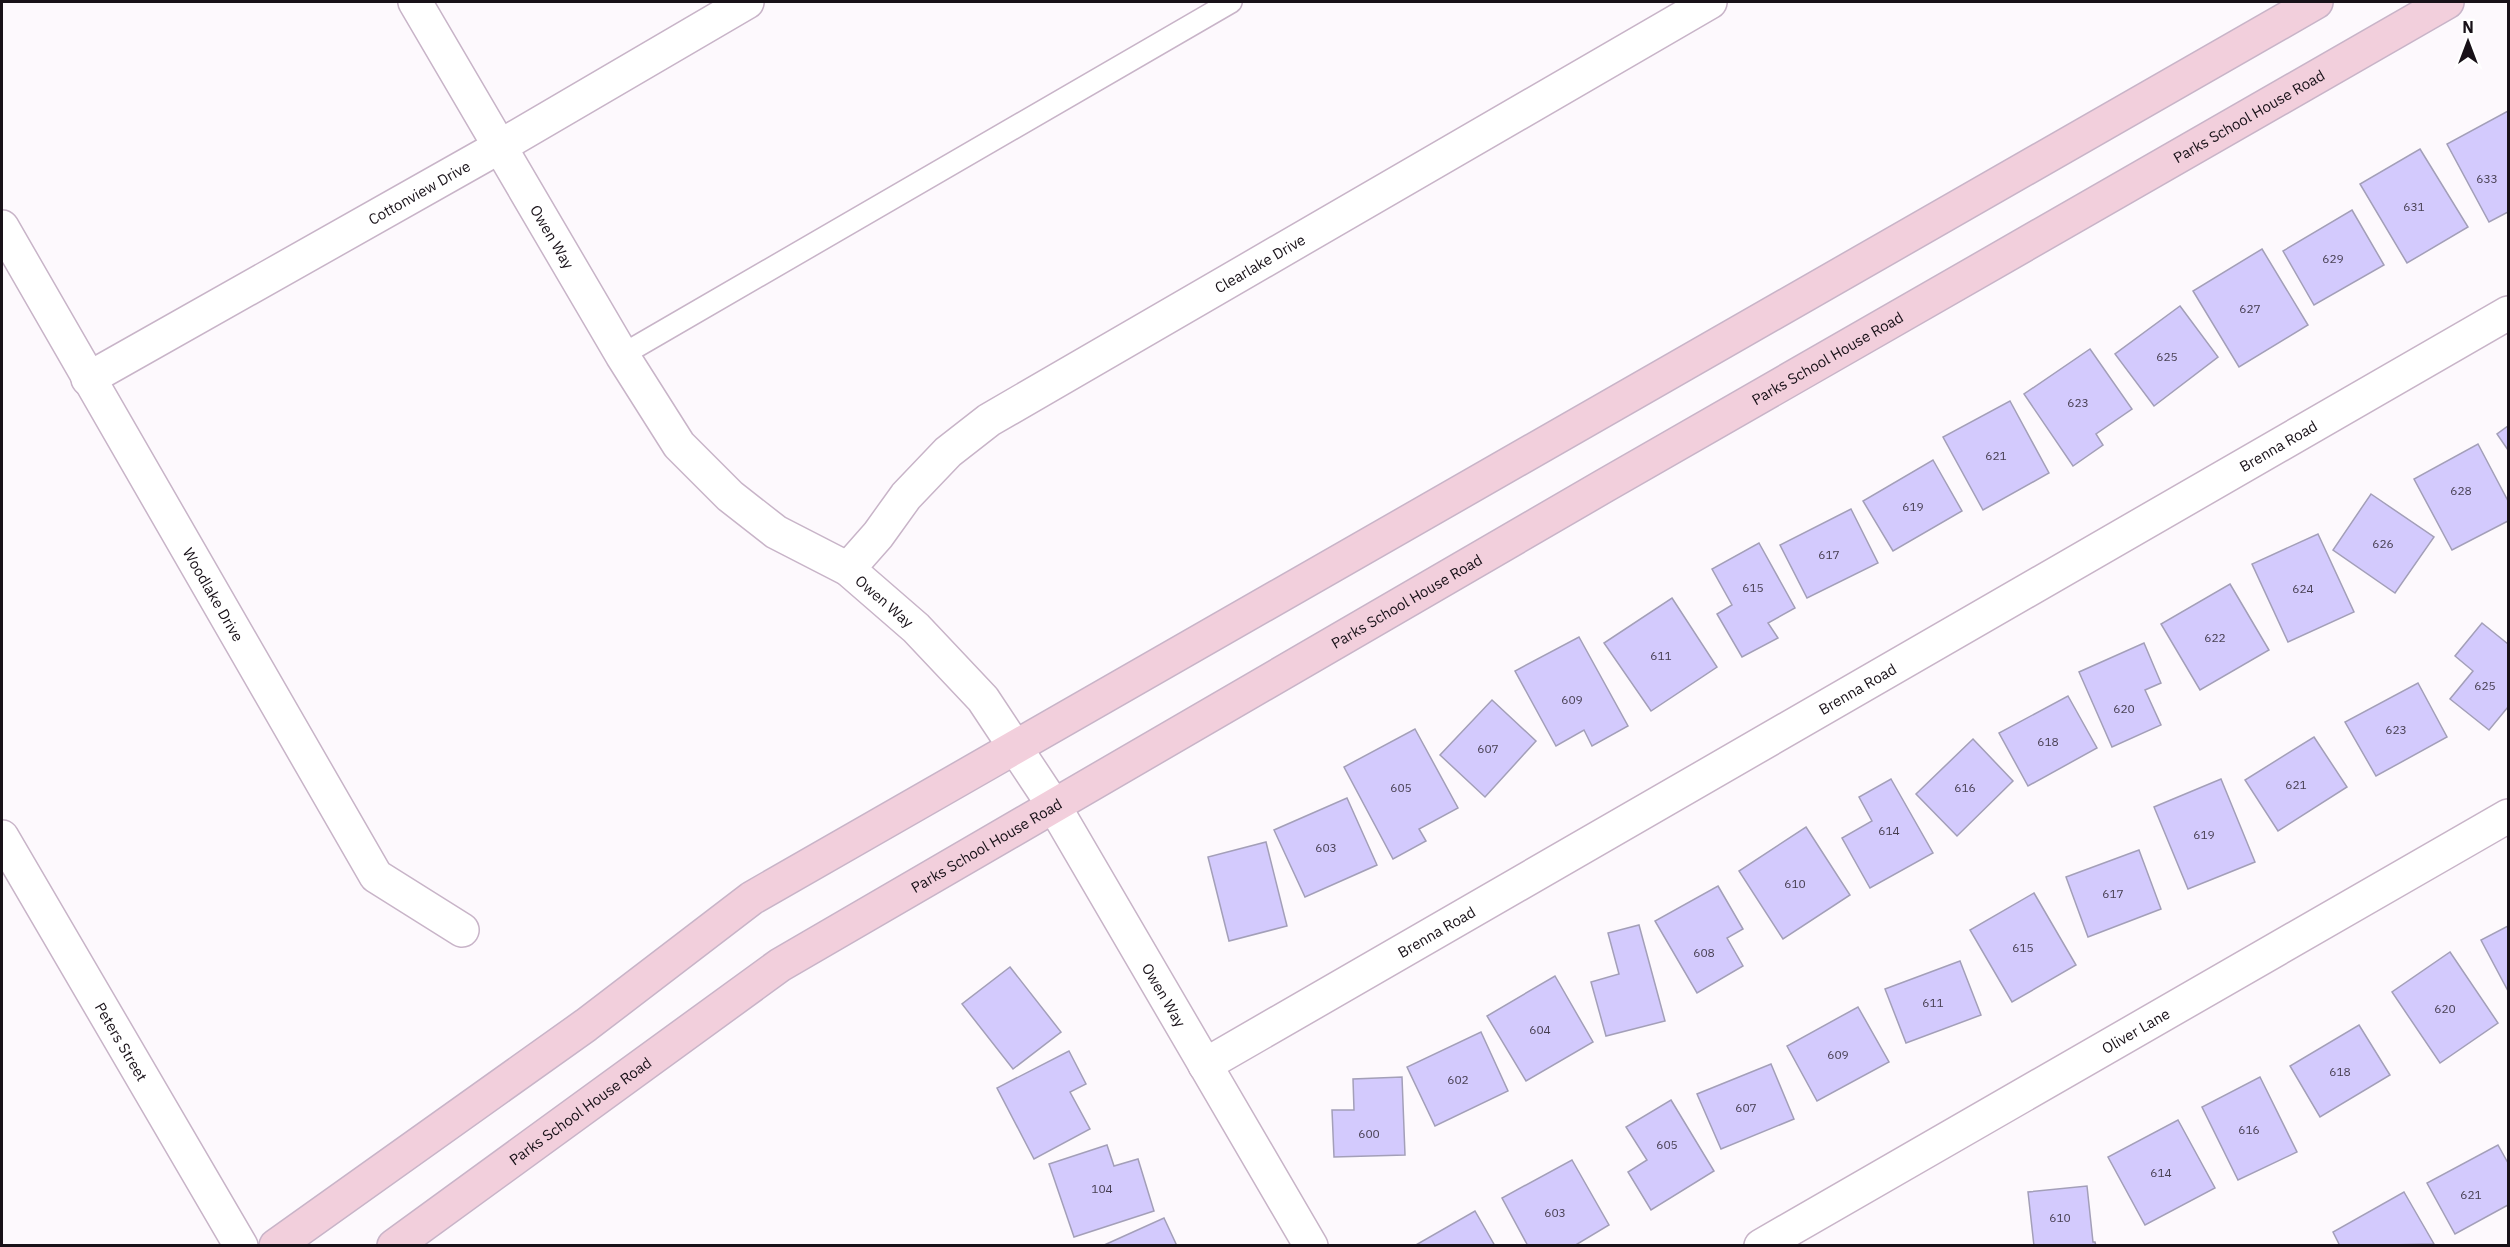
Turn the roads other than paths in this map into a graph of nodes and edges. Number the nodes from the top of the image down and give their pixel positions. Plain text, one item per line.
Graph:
1 (415, 2) edge
2 (747, 2) edge
3 (1231, 2) edge
4 (1710, 2) edge
5 (2316, 2) edge
6 (2447, 2) edge
7 (499, 147) junction
8 (2, 227) edge
9 (2508, 313) edge
10 (622, 355) junction
11 (88, 379) junction
12 (848, 569) junction
13 (1016, 747) junction
14 (1054, 806) junction
15 (2508, 816) edge
16 (2, 837) edge
17 (462, 930) dead end
18 (1205, 1065) junction
19 (241, 1245) edge
20 (276, 1245) edge
21 (394, 1245) edge
22 (1311, 1245) edge
23 (1761, 1245) edge

1 - 7 street, Owen Way
2 - 7 street, Cottonview Drive
3 - 10 lane
4 - 12 street, Clearlake Drive
5 - 13 street
6 - 14 street, Parks School House Road
7 - 10 street, Owen Way
7 - 11 street, Cottonview Drive
8 - 11 street, Woodlake Drive
9 - 18 street, Brenna Road
10 - 12 street, Owen Way
11 - 17 street, Woodlake Drive
12 - 13 street, Owen Way
13 - 14 street, Owen Way
13 - 20 street
14 - 18 street, Owen Way
14 - 21 street, Parks School House Road
15 - 23 street, Oliver Lane
16 - 19 street, Peters Street
18 - 22 street, Owen Way

